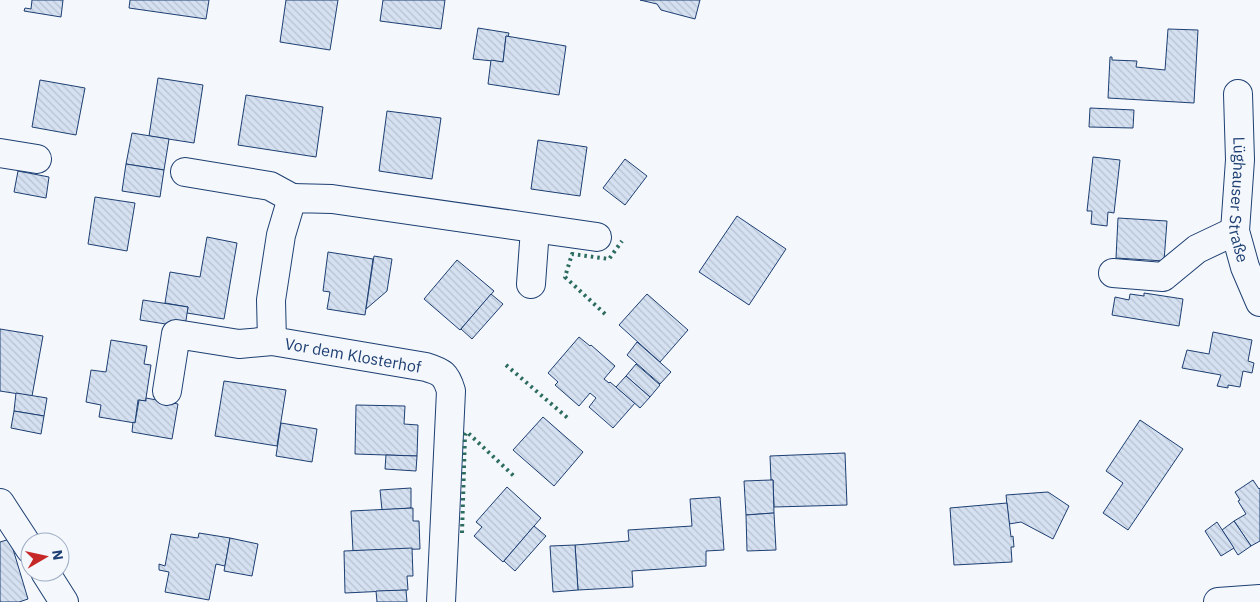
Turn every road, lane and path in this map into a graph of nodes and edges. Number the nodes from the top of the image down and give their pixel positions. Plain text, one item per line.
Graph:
1 (1238, 94) dead end
2 (0, 153) edge
3 (37, 159) dead end
4 (185, 172) dead end
5 (292, 198) junction
6 (535, 229) junction
7 (1235, 231) junction
8 (597, 237) dead end
9 (1113, 273) dead end
10 (531, 284) dead end
11 (1260, 302) edge
12 (272, 341) junction
13 (167, 391) dead end
14 (0, 503) edge
15 (20, 534) edge
16 (51, 582) edge
17 (1260, 599) edge
18 (64, 602) edge
19 (441, 602) edge
20 (1218, 602) edge

1 - 7 street, Lüghauser Straße
2 - 3 street
4 - 5 street
5 - 6 street
5 - 12 street, Vor dem Klosterhof
6 - 8 street
6 - 10 street
7 - 9 street
7 - 11 street, Lüghauser Straße
12 - 13 street
12 - 19 street, Vor dem Klosterhof
14 - 15 street
16 - 18 street
17 - 20 street

